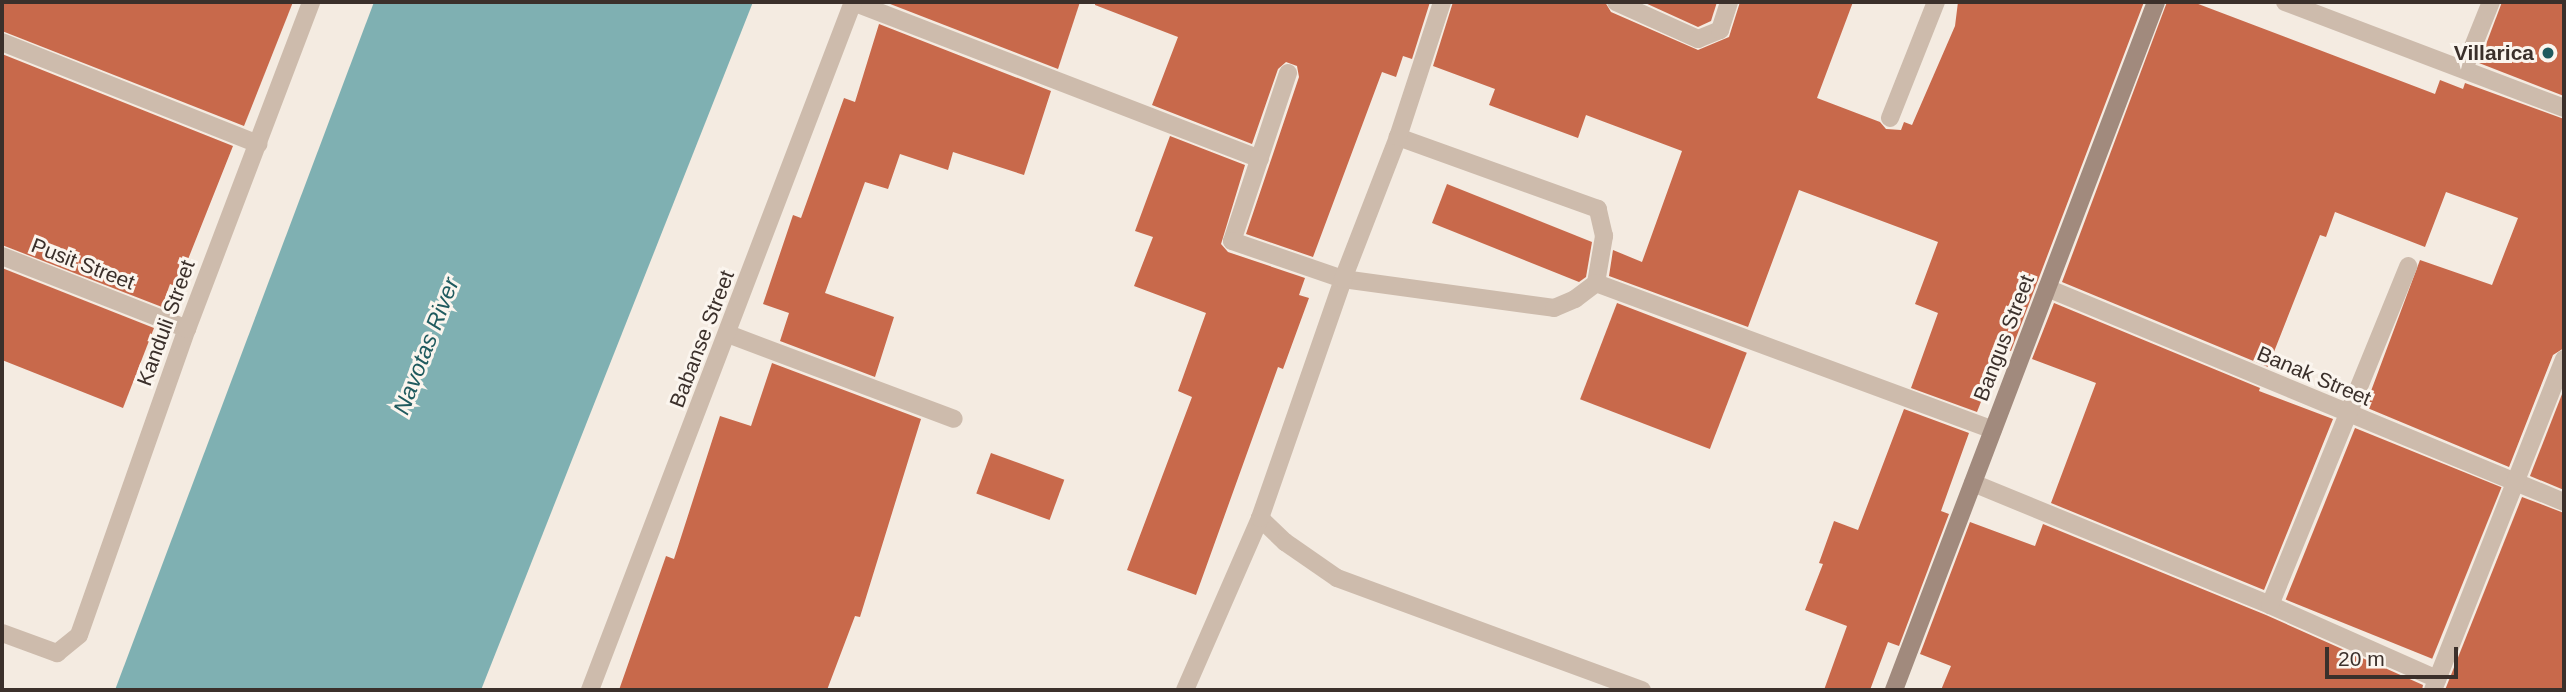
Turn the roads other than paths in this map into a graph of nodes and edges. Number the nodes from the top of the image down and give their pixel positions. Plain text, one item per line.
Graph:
1 (311, 2) edge
2 (853, 2) edge
3 (1443, 2) edge
4 (1616, 2) edge
5 (1728, 2) edge
6 (1936, 2) edge
7 (2156, 2) edge
8 (2285, 2) edge
9 (2491, 2) edge
10 (2, 42) edge
11 (2464, 69) junction
12 (1288, 72) dead end
13 (2564, 108) edge
14 (1890, 118) dead end
15 (1398, 137) junction
16 (257, 144) junction
17 (1260, 159) junction
18 (2, 256) edge
19 (2408, 266) dead end
20 (1343, 279) junction
21 (1596, 283) junction
22 (2047, 288) junction
23 (187, 328) junction
24 (728, 334) junction
25 (2564, 359) edge
26 (2348, 415) junction
27 (954, 419) dead end
28 (1993, 430) junction
29 (1973, 483) junction
30 (2515, 484) junction
31 (2564, 502) edge
32 (1260, 518) junction
33 (2270, 605) junction
34 (2, 633) edge
35 (2435, 684) edge
36 (591, 690) edge
37 (1185, 690) edge
38 (1642, 690) edge
39 (1894, 690) edge

1 - 16 street, Kanduli Street
2 - 17 street
2 - 24 street, Babanse Street
3 - 15 street
4 - 5 street
6 - 14 street
7 - 22 street, Bangus Street
8 - 11 street
9 - 11 street
10 - 16 street
11 - 13 street
12 - 17 street
15 - 20 street
15 - 21 street
16 - 23 street, Kanduli Street
17 - 20 street
18 - 23 street, Pusit Street
19 - 26 street
20 - 21 street
20 - 32 street
21 - 28 street
22 - 26 street, Banak Street
22 - 28 street, Bangus Street
23 - 34 street, Kanduli Street
24 - 27 street
24 - 36 street, Babanse Street
25 - 30 street
26 - 30 street, Banak Street
26 - 33 street
28 - 29 street, Bangus Street
29 - 33 street
29 - 39 street, Bangus Street
30 - 31 street, Banak Street
30 - 35 street
32 - 37 street
32 - 38 street
33 - 35 street

